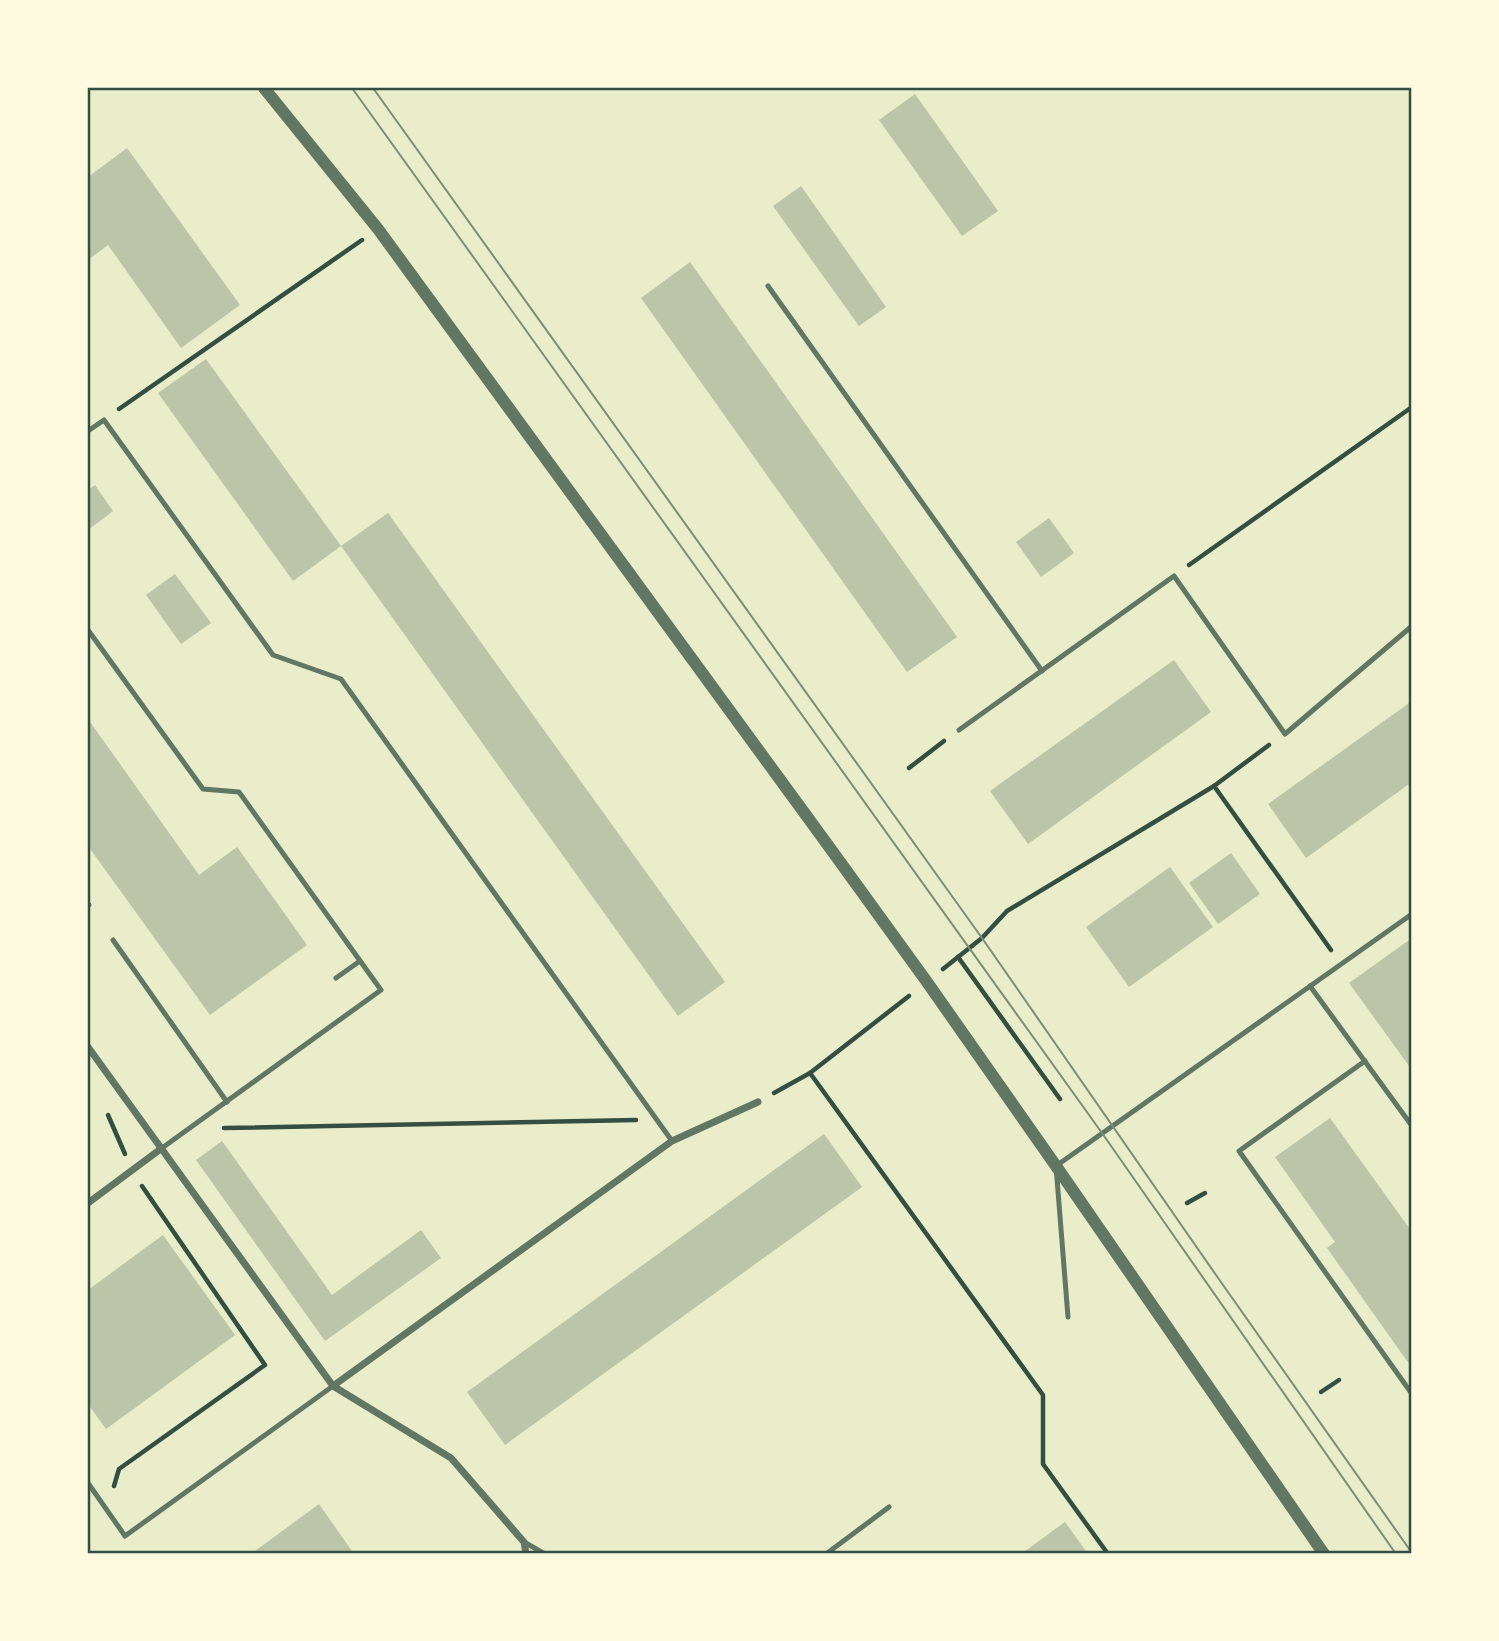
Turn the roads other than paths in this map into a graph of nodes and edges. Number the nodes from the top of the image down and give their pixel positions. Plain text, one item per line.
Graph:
1 (264, 88) edge
2 (768, 286) dead end
3 (88, 431) edge
4 (1412, 626) edge
5 (88, 629) edge
6 (1042, 671) junction
7 (959, 730) road end
8 (1412, 914) edge
9 (113, 940) dead end
10 (360, 961) junction
11 (336, 978) dead end
12 (1310, 986) junction
13 (88, 1047) edge
14 (1365, 1061) junction
15 (227, 1102) junction
16 (758, 1102) road end
17 (1412, 1126) edge
18 (672, 1141) junction
19 (162, 1148) junction
20 (1056, 1166) junction
21 (88, 1203) edge
22 (1068, 1317) dead end
23 (333, 1386) junction
24 (1412, 1394) edge
25 (88, 1483) edge
26 (889, 1507) dead end
27 (524, 1542) junction
28 (526, 1553) edge
29 (545, 1553) edge
30 (825, 1553) edge
31 (1324, 1553) edge

1 - 20 street
2 - 6 lane
3 - 18 lane
4 - 6 lane
5 - 10 lane
6 - 7 lane
8 - 12 lane
9 - 15 lane
10 - 11 lane
10 - 15 lane
12 - 14 lane
12 - 20 lane
13 - 19 street
14 - 17 lane
14 - 24 lane
15 - 19 lane
16 - 18 street
18 - 23 street
19 - 21 street
19 - 23 street
20 - 22 lane
20 - 31 street
23 - 25 lane
23 - 27 street
26 - 30 lane
27 - 28 street
27 - 29 lane

